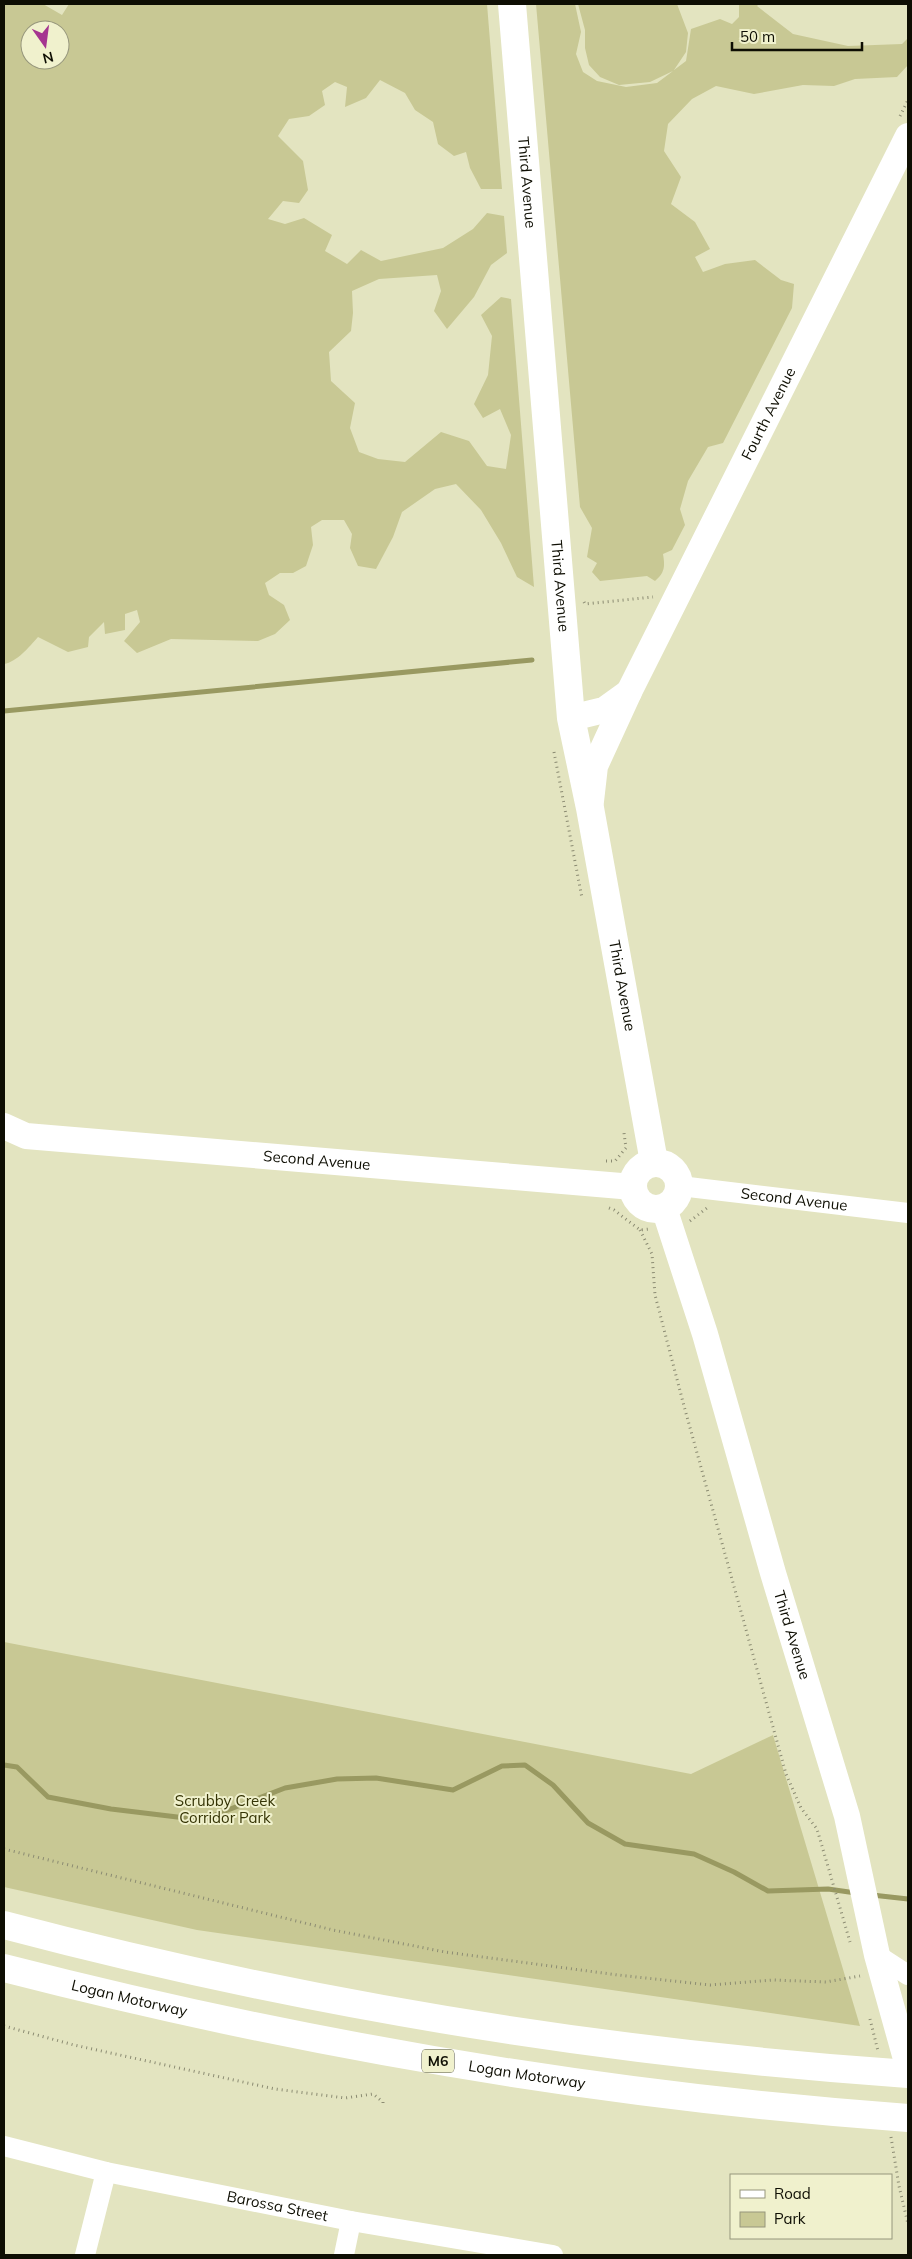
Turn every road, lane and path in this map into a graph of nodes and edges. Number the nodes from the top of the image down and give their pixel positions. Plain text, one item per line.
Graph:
1 (512, 4) edge
2 (908, 136) edge
3 (629, 692) junction
4 (571, 718) junction
5 (590, 808) junction
6 (4, 1126) edge
7 (654, 1162) junction
8 (680, 1186) junction
9 (633, 1187) junction
10 (606, 1208) dead end
11 (708, 1208) dead end
12 (908, 1213) edge
13 (666, 1217) junction
14 (640, 1230) junction
15 (4, 1849) edge
16 (838, 1902) dead end
17 (4, 1925) edge
18 (877, 1955) junction
19 (4, 1968) edge
20 (908, 1975) edge
21 (860, 1976) dead end
22 (902, 2016) edge
23 (4, 2026) edge
24 (908, 2066) edge
25 (908, 2074) edge
26 (383, 2107) dead end
27 (908, 2118) edge
28 (4, 2146) edge
29 (106, 2172) junction
30 (351, 2221) junction
31 (85, 2255) edge
32 (344, 2255) edge
33 (553, 2255) edge

1 - 4 main road, Third Avenue
2 - 3 street, Fourth Avenue
3 - 4 street, Fourth Avenue
3 - 5 street, Fourth Avenue
4 - 5 main road, Third Avenue
5 - 7 main road, Third Avenue
6 - 9 street, Second Avenue
7 - 8 main road
7 - 9 main road
8 - 12 street, Second Avenue
8 - 13 main road
9 - 13 main road
10 - 14 path
11 - 13 path
13 - 14 path
13 - 18 street, Third Avenue
14 - 16 path
15 - 21 path
17 - 25 main road
18 - 20 street
18 - 22 street, Third Avenue
19 - 27 main road, Logan Motorway / M6
22 - 24 street, Third Avenue
23 - 26 path
28 - 29 street, Barossa Street
29 - 30 street, Barossa Street
29 - 31 street
30 - 32 street
30 - 33 street, Barossa Street

